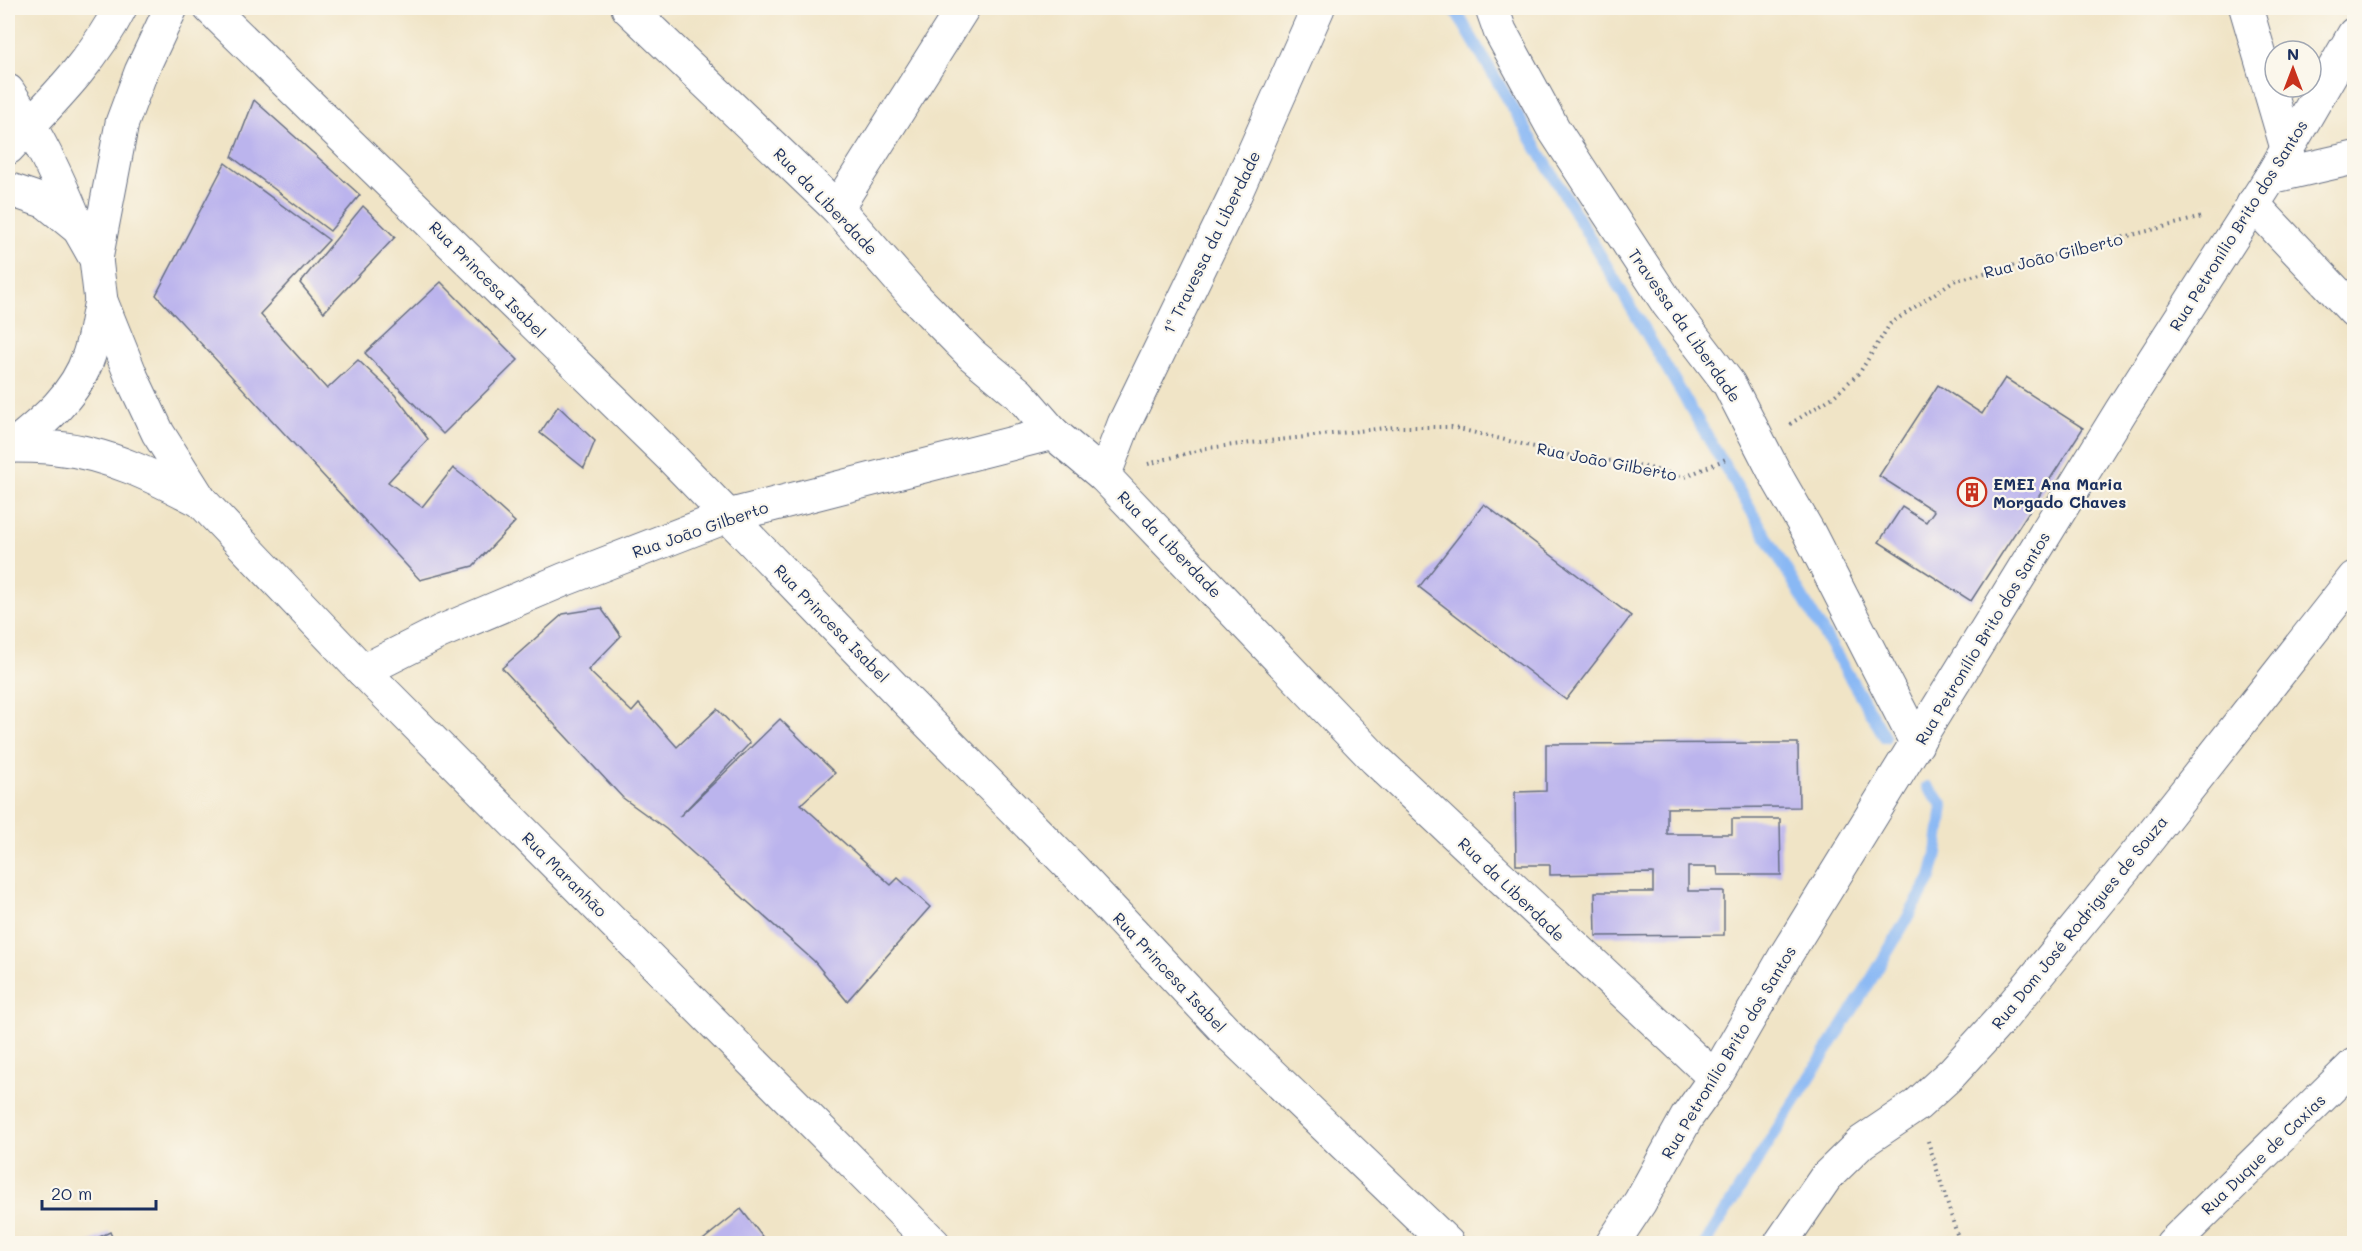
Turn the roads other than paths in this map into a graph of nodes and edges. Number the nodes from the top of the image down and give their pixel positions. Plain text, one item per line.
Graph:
1 (120, 8) edge
2 (171, 8) edge
3 (210, 8) edge
4 (628, 8) edge
5 (963, 8) edge
6 (1318, 8) edge
7 (1492, 8) edge
8 (2246, 8) edge
9 (2355, 34) edge
10 (8, 91) edge
11 (30, 124) junction
12 (8, 148) edge
13 (2288, 148) junction
14 (2355, 158) edge
15 (2271, 177) junction
16 (8, 189) edge
17 (2253, 204) junction
18 (837, 208) junction
19 (79, 230) junction
20 (96, 259) junction
21 (101, 301) junction
22 (2355, 311) edge
23 (1053, 433) junction
24 (10, 446) edge
25 (1104, 476) junction
26 (201, 501) junction
27 (728, 516) junction
28 (2355, 578) edge
29 (363, 672) junction
30 (1917, 744) junction
31 (2355, 1065) edge
32 (1715, 1078) junction
33 (934, 1244) edge
34 (1448, 1244) edge
35 (1612, 1244) edge
36 (1780, 1244) edge
37 (2172, 1244) edge

1 - 11 main road
2 - 20 main road
3 - 27 main road, Rua Princesa Isabel
4 - 18 main road, Rua da Liberdade
5 - 18 main road
6 - 25 main road, 1ª Travessa da Liberdade
7 - 30 main road, Travessa da Liberdade
8 - 13 main road
9 - 13 main road, Rua Petronílio Brito dos Santos
10 - 11 main road
11 - 12 main road
11 - 19 main road
13 - 15 main road, Rua Petronílio Brito dos Santos
14 - 15 main road
15 - 17 main road, Rua Petronílio Brito dos Santos
16 - 19 main road
17 - 22 main road
17 - 30 main road, Rua Petronílio Brito dos Santos
18 - 23 main road, Rua da Liberdade
19 - 20 main road
20 - 21 main road
21 - 24 main road
21 - 26 main road
23 - 25 main road, Rua da Liberdade
23 - 27 main road, Rua João Gilberto
24 - 26 main road
25 - 32 main road, Rua da Liberdade
26 - 29 main road, Rua Maranhão
27 - 29 main road, Rua João Gilberto
27 - 34 main road, Rua Princesa Isabel
28 - 36 main road, Rua Dom José Rodrigues de Souza
29 - 33 main road, Rua Maranhão
30 - 32 main road, Rua Petronílio Brito dos Santos
31 - 37 main road, Rua Duque de Caxias
32 - 35 main road, Rua Petronílio Brito dos Santos

